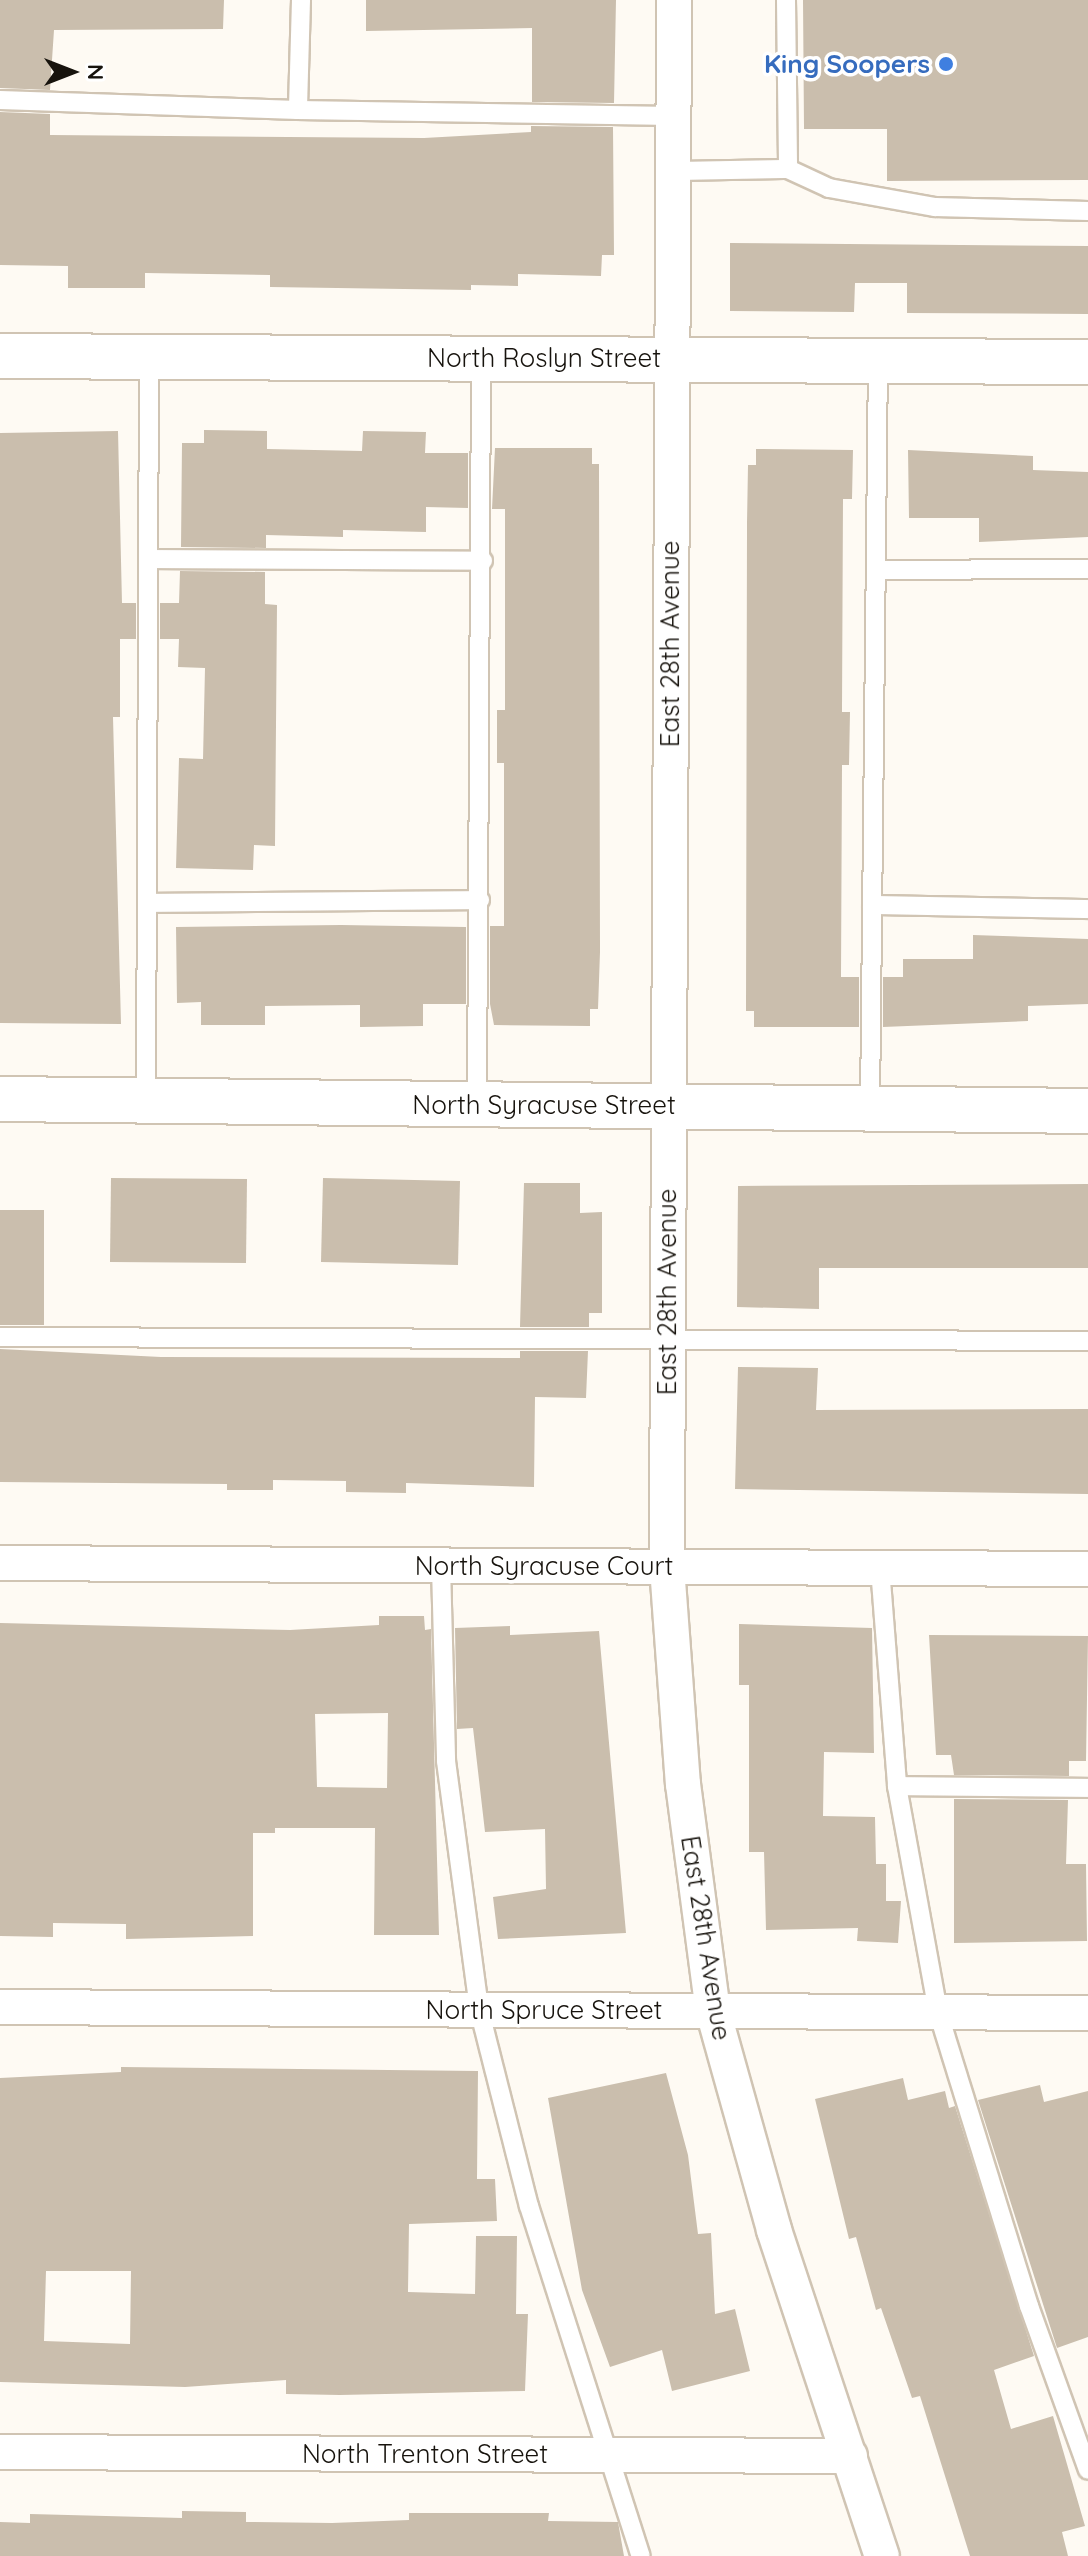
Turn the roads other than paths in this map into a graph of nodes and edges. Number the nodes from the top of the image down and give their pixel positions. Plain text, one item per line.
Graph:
1 (301, 0) edge
2 (674, 0) edge
3 (786, 0) edge
4 (0, 100) edge
5 (298, 110) junction
6 (673, 116) junction
7 (788, 169) junction
8 (673, 171) junction
9 (1088, 211) edge
10 (0, 356) edge
11 (149, 357) junction
12 (481, 358) junction
13 (672, 359) junction
14 (878, 361) junction
15 (1088, 362) edge
16 (152, 559) junction
17 (483, 561) junction
18 (1088, 569) edge
19 (876, 570) junction
20 (480, 900) junction
21 (149, 903) junction
22 (872, 905) junction
23 (1088, 909) edge
24 (0, 1099) edge
25 (146, 1100) junction
26 (477, 1104) junction
27 (668, 1105) junction
28 (870, 1108) junction
29 (1088, 1111) edge
30 (0, 1337) edge
31 (667, 1339) junction
32 (1088, 1341) edge
33 (0, 1563) edge
34 (441, 1566) junction
35 (667, 1567) junction
36 (880, 1568) junction
37 (1088, 1569) edge
38 (897, 1786) junction
39 (1088, 1788) edge
40 (0, 2007) edge
41 (479, 2009) junction
42 (713, 2011) junction
43 (938, 2012) junction
44 (1088, 2013) edge
45 (0, 2452) edge
46 (607, 2455) junction
47 (850, 2456) junction
48 (1088, 2470) edge
49 (641, 2556) edge
50 (882, 2556) edge

1 - 5 lane
2 - 6 street, East 28th Avenue
3 - 7 lane
4 - 5 lane
5 - 6 lane
6 - 8 street, East 28th Avenue
7 - 8 lane
7 - 9 lane
8 - 13 street, East 28th Avenue
10 - 11 street, North Roslyn Street
11 - 12 street, North Roslyn Street
11 - 16 lane
12 - 13 street, North Roslyn Street
12 - 17 lane
13 - 14 street, North Roslyn Street
13 - 27 street, East 28th Avenue
14 - 15 street, North Roslyn Street
14 - 19 lane
16 - 17 lane
16 - 21 lane
17 - 20 lane
18 - 19 lane
19 - 22 lane
20 - 21 lane
20 - 26 lane
21 - 25 lane
22 - 23 lane
22 - 28 lane
24 - 25 street, North Syracuse Street
25 - 26 street, North Syracuse Street
26 - 27 street, North Syracuse Street
27 - 28 street, North Syracuse Street
27 - 31 street, East 28th Avenue
28 - 29 street, North Syracuse Street
30 - 31 lane
31 - 32 lane
31 - 35 street, East 28th Avenue
33 - 34 street, North Syracuse Court
34 - 35 street, North Syracuse Court
34 - 41 lane
35 - 36 street, North Syracuse Court
35 - 42 street, East 28th Avenue
36 - 37 street, North Syracuse Court
36 - 38 lane
38 - 39 lane
38 - 43 lane
40 - 41 street, North Spruce Street
41 - 42 street, North Spruce Street
41 - 46 lane
42 - 43 street, North Spruce Street
42 - 47 street, East 28th Avenue
43 - 44 street, North Spruce Street
43 - 48 lane
45 - 46 street, North Trenton Street
46 - 47 street, North Trenton Street
46 - 49 lane
47 - 50 street, East 28th Avenue

